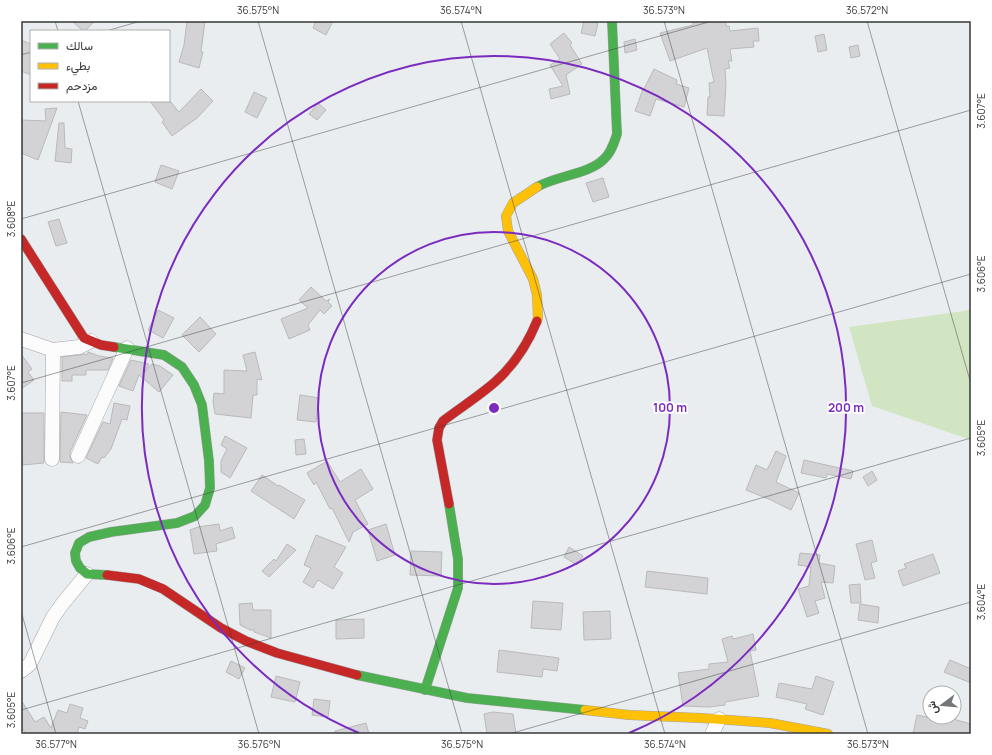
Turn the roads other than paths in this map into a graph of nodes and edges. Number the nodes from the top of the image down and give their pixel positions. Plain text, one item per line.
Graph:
1 (612, 21) edge
2 (21, 238) edge
3 (21, 339) edge
4 (91, 341) junction
5 (127, 348) junction
6 (53, 350) junction
7 (78, 456) dead end
8 (52, 459) dead end
9 (87, 574) junction
10 (21, 671) edge
11 (425, 690) junction
12 (719, 720) junction
13 (712, 734) edge
14 (828, 734) edge

1 - 11 street
2 - 4 street
3 - 6 street
4 - 5 street
4 - 6 street
5 - 7 street
5 - 9 street
6 - 8 street
9 - 10 street
9 - 11 street
11 - 12 street
12 - 13 street
12 - 14 street

